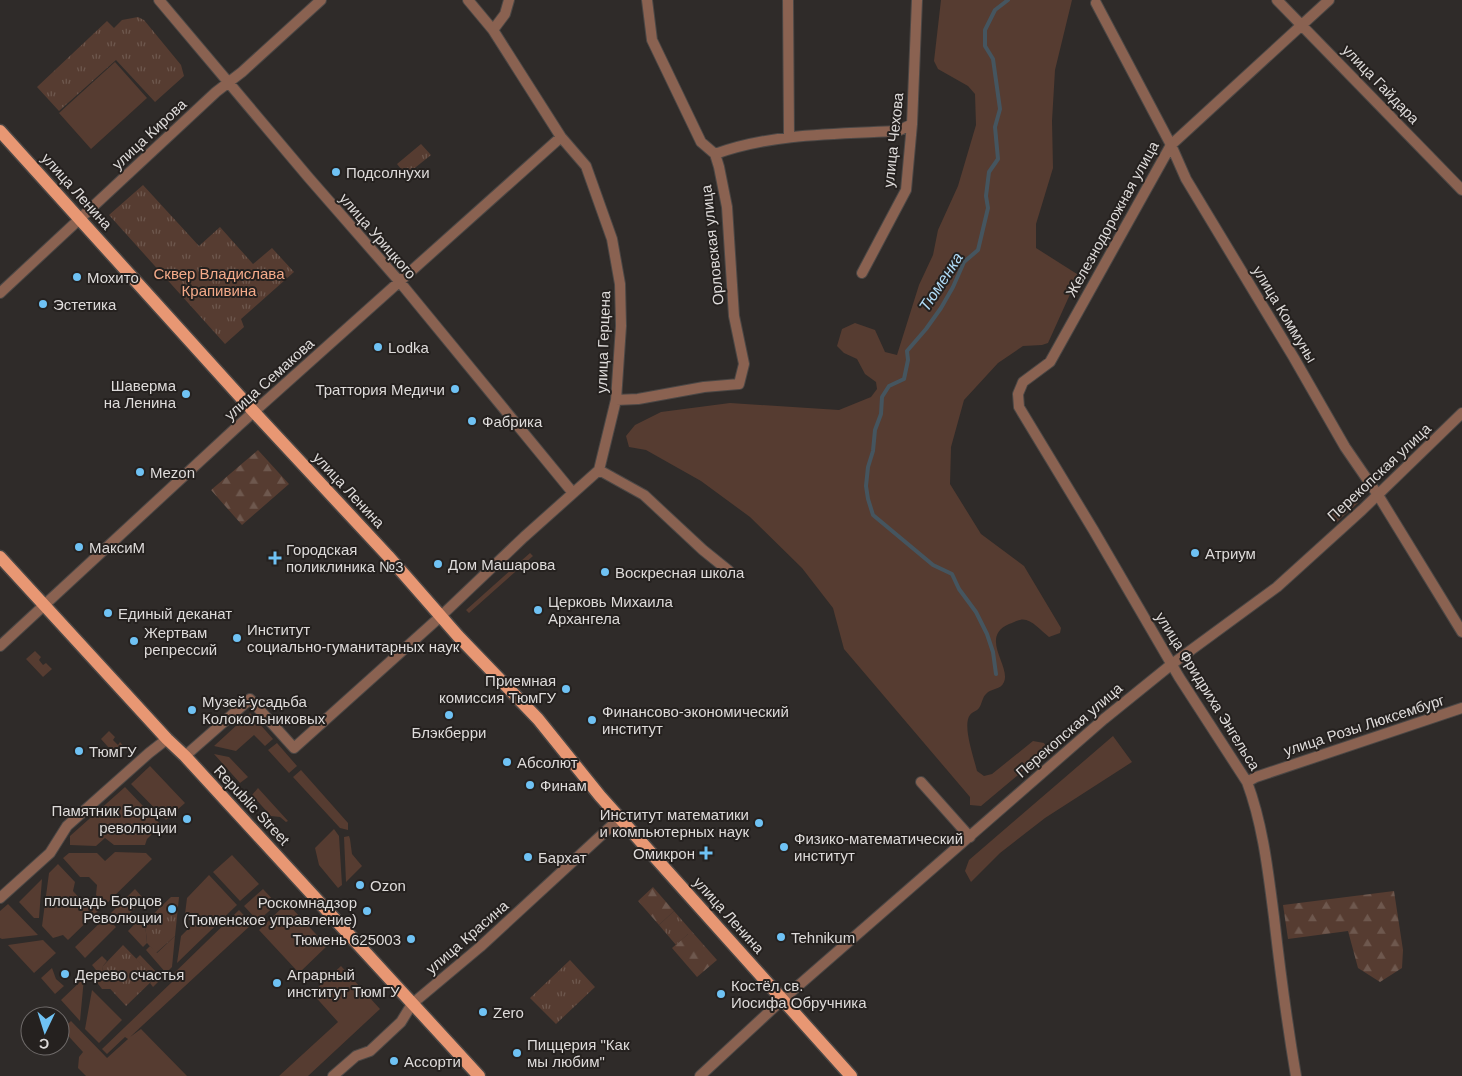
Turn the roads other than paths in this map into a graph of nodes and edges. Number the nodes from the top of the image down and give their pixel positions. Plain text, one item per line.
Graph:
1 (159, 0) edge
2 (321, 0) edge
3 (468, 0) edge
4 (510, 0) edge
5 (647, 0) edge
6 (788, 0) edge
7 (917, 0) edge
8 (1277, 0) edge
9 (1330, 0) edge
10 (1096, 3) dead end
11 (1303, 25) junction
12 (493, 30) junction
13 (228, 82) junction
14 (912, 124) junction
15 (0, 131) edge
16 (560, 137) junction
17 (789, 137) junction
18 (1171, 145) junction
19 (715, 154) junction
20 (1462, 190) edge
21 (79, 218) junction
22 (862, 273) dead end
23 (399, 282) junction
24 (0, 293) edge
25 (1024, 382) joint
26 (616, 400) junction
27 (254, 412) junction
28 (1462, 413) edge
29 (599, 470) junction
30 (573, 493) junction
31 (1378, 494) junction
32 (0, 557) edge
33 (729, 571) dead end
34 (44, 605) junction
35 (441, 616) junction
36 (1462, 632) edge
37 (0, 646) edge
38 (1172, 664) junction
39 (1462, 708) edge
40 (167, 739) junction
41 (186, 756) junction
42 (921, 782) dead end
43 (1247, 782) junction
44 (620, 818) junction
45 (970, 836) junction
46 (0, 898) edge
47 (783, 999) junction
48 (412, 1004) junction
49 (333, 1076) edge
50 (478, 1076) edge
51 (700, 1076) edge
52 (851, 1076) edge
53 (1296, 1076) edge

1 - 13 street, улица Урицкого
2 - 13 street, улица Кирова
3 - 12 street, улица Герцена
4 - 12 street
5 - 19 street, Орловская улица
6 - 17 street
7 - 14 street, улица Чехова
8 - 11 street, улица Гайдара
9 - 11 street, Железнодорожная улица
10 - 18 street, улица Коммуны
11 - 18 street, Железнодорожная улица
11 - 20 street, улица Гайдара
12 - 16 street, улица Герцена
13 - 21 street, улица Кирова
13 - 23 street, улица Урицкого
14 - 17 street
14 - 22 street, улица Чехова
15 - 21 main road, улица Ленина
16 - 23 street, улица Семакова
16 - 26 street, улица Герцена
17 - 19 street
18 - 25 street, Железнодорожная улица
18 - 31 street, улица Коммуны
19 - 26 street, Орловская улица
21 - 24 street, улица Кирова
21 - 27 main road, улица Ленина
23 - 27 street, улица Семакова
23 - 30 street, улица Урицкого
25 - 38 street, улица Фридриха Энгельса
26 - 29 street, улица Герцена
27 - 34 street, улица Семакова
27 - 35 main road, улица Ленина
28 - 31 street, Перекопская улица
29 - 30 street
29 - 33 street
30 - 35 street
31 - 36 street, улица Коммуны
31 - 38 street, Перекопская улица
32 - 34 main road, Republic Street
34 - 37 street, улица Семакова
34 - 40 main road, Republic Street
35 - 41 street
35 - 44 main road, улица Ленина
38 - 43 street, улица Фридриха Энгельса
38 - 45 street, Перекопская улица
39 - 43 street, улица Розы Люксембург
40 - 41 main road, Republic Street
40 - 46 street
41 - 48 main road, Republic Street
42 - 45 street
43 - 53 street, улица Фридриха Энгельса
44 - 47 main road, улица Ленина
44 - 48 street, улица Красина
45 - 47 street, Перекопская улица
47 - 51 street, Перекопская улица
47 - 52 main road, улица Ленина
48 - 49 street, улица Красина
48 - 50 main road, Republic Street

